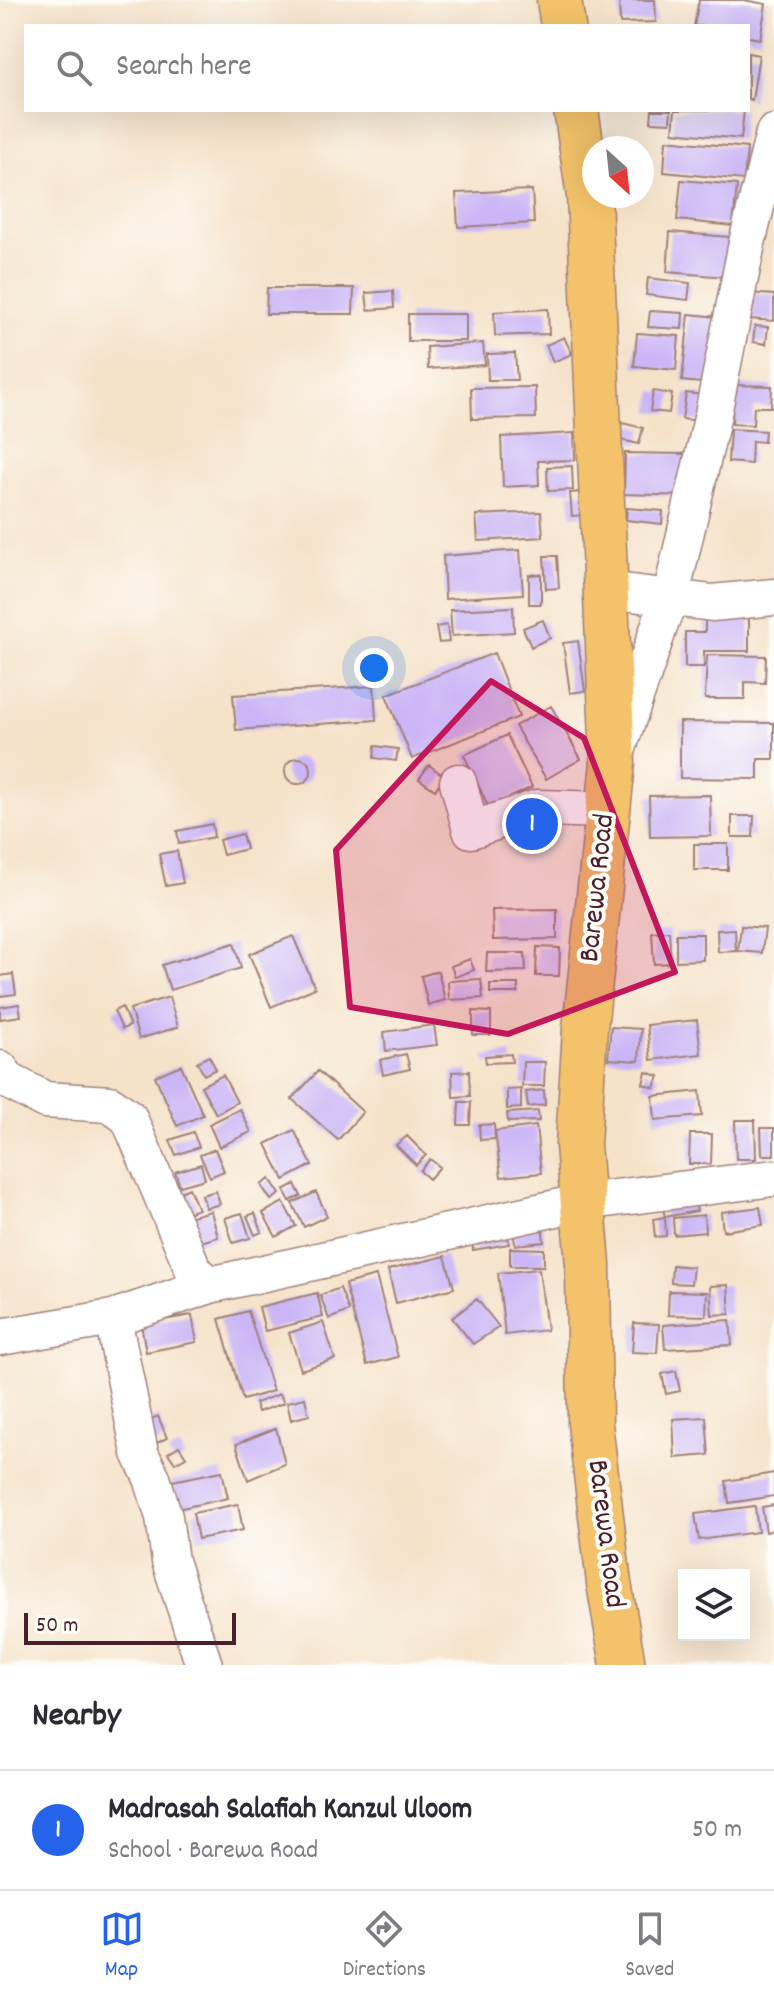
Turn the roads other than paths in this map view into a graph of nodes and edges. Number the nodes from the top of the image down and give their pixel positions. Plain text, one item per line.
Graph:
1 (559, 0) edge
2 (563, 24) edge
3 (576, 112) edge
4 (774, 133) edge
5 (607, 590) junction
6 (774, 597) edge
7 (669, 598) junction
8 (613, 763) junction
9 (458, 782) dead end
10 (607, 810) junction
11 (0, 1069) edge
12 (774, 1178) edge
13 (583, 1202) junction
14 (210, 1285) junction
15 (113, 1318) junction
16 (0, 1337) edge
17 (204, 1665) edge
18 (623, 1665) edge

1 - 2 main road
3 - 5 main road, Barewa Road
4 - 7 street
5 - 7 street
5 - 8 main road, Barewa Road
6 - 7 street
7 - 8 street
8 - 10 main road, Barewa Road
9 - 10 street
10 - 13 main road, Barewa Road
11 - 14 street
12 - 13 street
13 - 14 street
13 - 18 main road, Barewa Road
14 - 15 street
15 - 16 street
15 - 17 street

